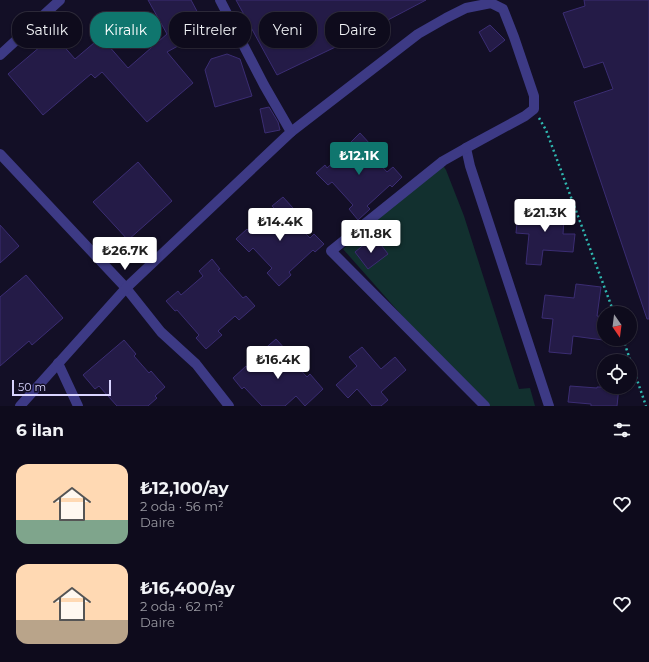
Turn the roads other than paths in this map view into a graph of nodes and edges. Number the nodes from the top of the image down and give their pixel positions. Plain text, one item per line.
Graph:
1 (60, 0) edge
2 (220, 0) edge
3 (0, 55) edge
4 (291, 132) junction
5 (466, 148) junction
6 (0, 154) edge
7 (126, 288) junction
8 (58, 363) junction
9 (20, 406) edge
10 (78, 406) edge
11 (228, 406) edge
12 (485, 406) edge
13 (549, 406) edge

1 - 3 street
2 - 4 street
4 - 5 street
4 - 7 street
5 - 12 street
5 - 13 street
6 - 7 street
7 - 8 street
7 - 11 street
8 - 9 street
8 - 10 street

